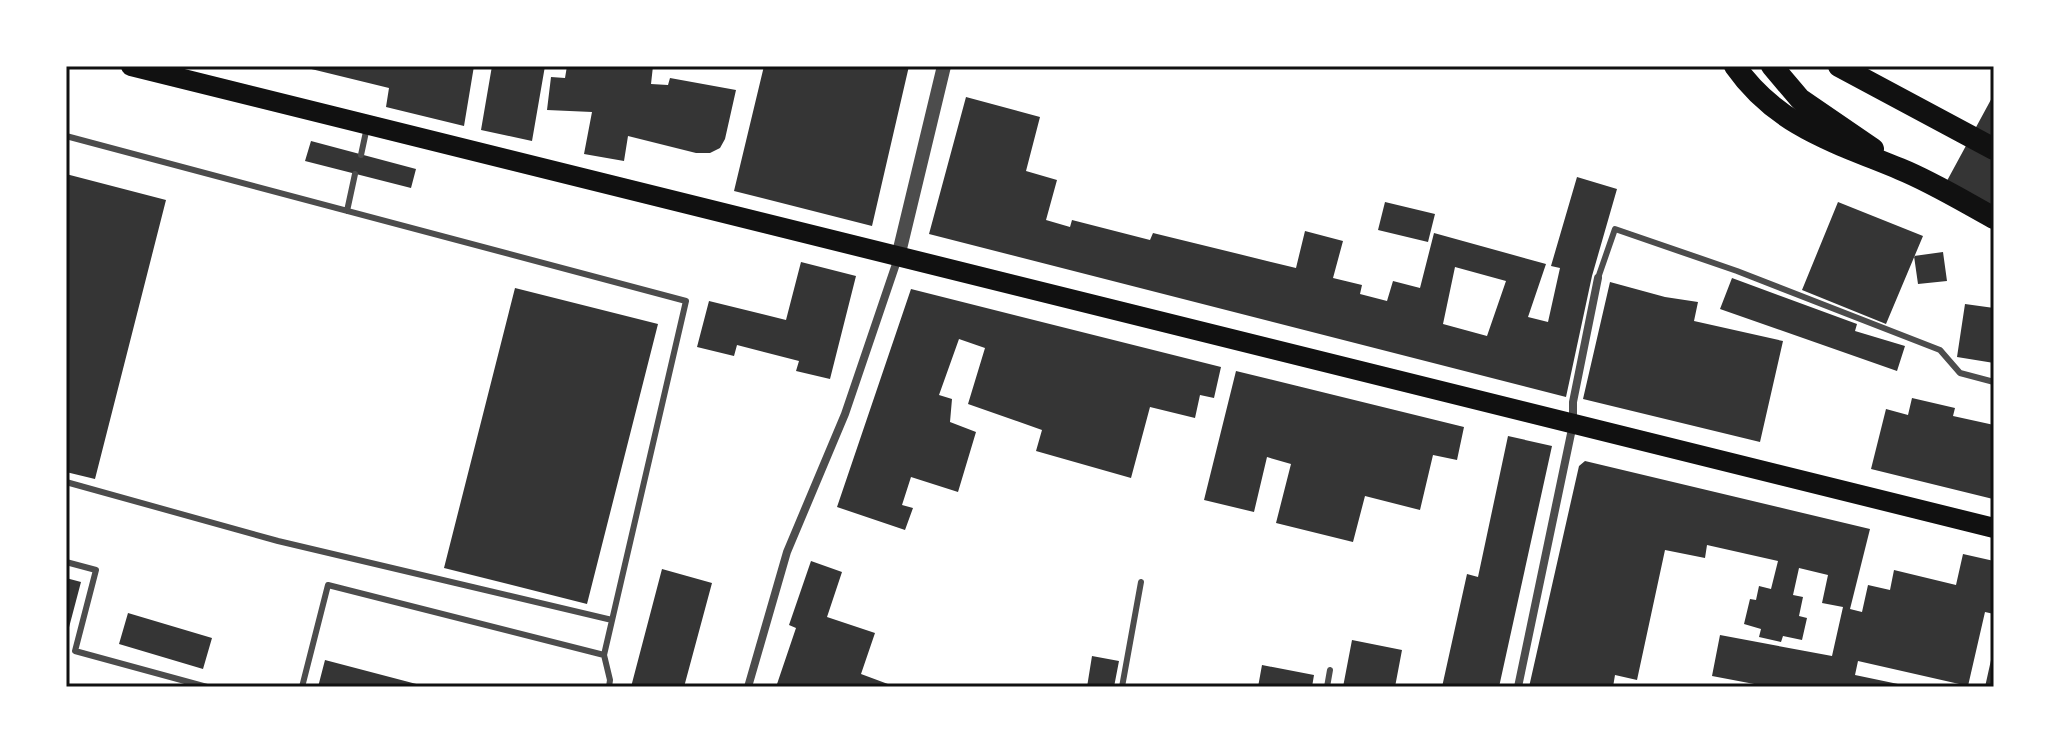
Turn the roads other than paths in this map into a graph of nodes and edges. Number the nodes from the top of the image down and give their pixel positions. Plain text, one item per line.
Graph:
1 (131, 66) edge
2 (944, 66) edge
3 (1735, 66) edge
4 (1772, 66) edge
5 (1839, 66) edge
6 (1862, 66) edge
7 (1882, 88) junction
8 (367, 125) junction
9 (66, 136) edge
10 (1994, 149) edge
11 (361, 155) dead end
12 (1903, 170) junction
13 (355, 174) dead end
14 (347, 211) junction
15 (1994, 218) edge
16 (898, 257) junction
17 (1598, 278) joint
18 (1994, 382) edge
19 (1573, 424) junction
20 (66, 482) edge
21 (1994, 528) edge
22 (66, 562) edge
23 (1141, 582) dead end
24 (612, 620) junction
25 (604, 655) junction
26 (1330, 670) dead end
27 (207, 687) edge
28 (302, 687) edge
29 (609, 687) edge
30 (748, 687) edge
31 (1122, 687) edge
32 (1327, 687) edge
33 (1518, 687) edge

1 - 8 main road
2 - 16 street
3 - 12 highway
4 - 12 highway
5 - 7 highway
6 - 7 highway
7 - 10 highway
8 - 11 lane
8 - 16 main road
9 - 14 lane
12 - 15 highway
13 - 14 lane
14 - 24 lane
16 - 19 main road
16 - 30 street
17 - 18 lane
17 - 19 street
19 - 21 main road
19 - 33 street
20 - 24 lane
22 - 27 lane
23 - 31 lane
24 - 25 lane
25 - 28 lane
25 - 29 lane
26 - 32 lane

